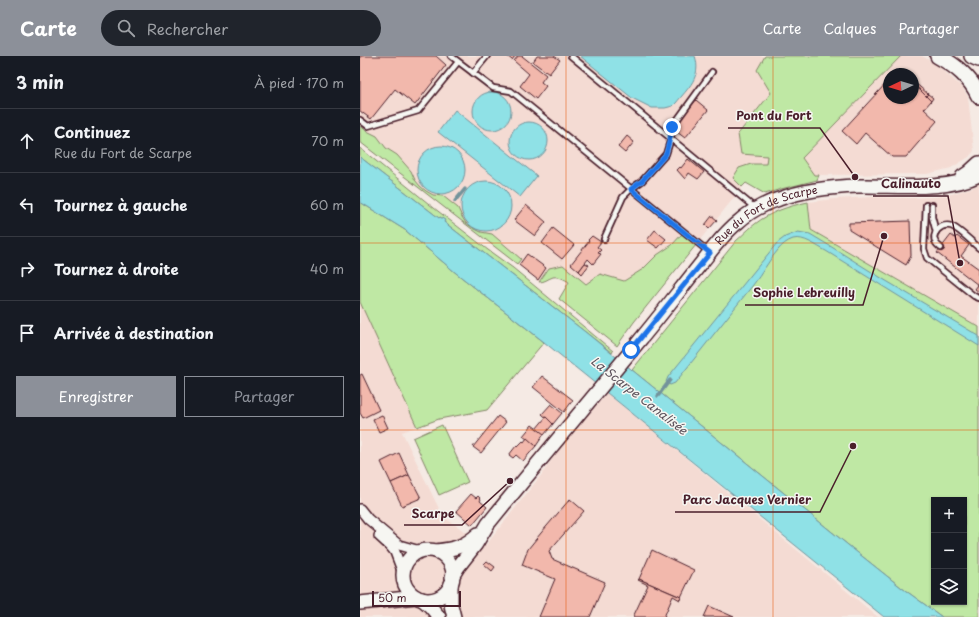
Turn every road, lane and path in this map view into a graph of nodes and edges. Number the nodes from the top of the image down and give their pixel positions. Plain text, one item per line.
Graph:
1 (451, 56) edge
2 (486, 56) edge
3 (571, 56) edge
4 (938, 56) edge
5 (972, 56) edge
6 (979, 59) edge
7 (458, 62) junction
8 (712, 72) dead end
9 (473, 73) junction
10 (979, 96) edge
11 (360, 120) edge
12 (670, 138) junction
13 (979, 163) edge
14 (979, 174) edge
15 (939, 185) junction
16 (631, 189) junction
17 (756, 209) junction
18 (936, 232) junction
19 (604, 240) dead end
20 (941, 248) dead end
21 (979, 248) edge
22 (710, 253) junction
23 (979, 298) edge
24 (360, 509) edge
25 (360, 519) edge
26 (488, 524) junction
27 (420, 551) junction
28 (436, 551) junction
29 (403, 575) junction
30 (451, 580) junction
31 (419, 598) junction
32 (360, 603) edge
33 (439, 617) edge
34 (454, 617) edge

1 - 7 lane
2 - 9 lane
3 - 12 lane
4 - 10 main road
5 - 6 main road
7 - 9 lane
7 - 11 lane
8 - 12 lane
9 - 16 lane
12 - 16 lane
12 - 17 lane
13 - 15 main road, Rue du Fort de Scarpe
14 - 15 main road, Rue du Fort de Scarpe
15 - 17 main road, Rue du Fort de Scarpe
16 - 19 lane
16 - 22 lane
17 - 22 main road, Rue du Fort de Scarpe
18 - 20 lane
18 - 21 lane
18 - 23 lane
22 - 26 main road, Rue du Fort de Scarpe
24 - 27 street
25 - 29 street
26 - 28 main road, Rue du Fort de Scarpe
26 - 30 main road, Rue du Fort de Scarpe
27 - 28 main road
27 - 29 main road
28 - 30 main road
29 - 31 main road
29 - 32 main road
30 - 31 main road
30 - 34 main road
31 - 32 main road
31 - 33 main road

